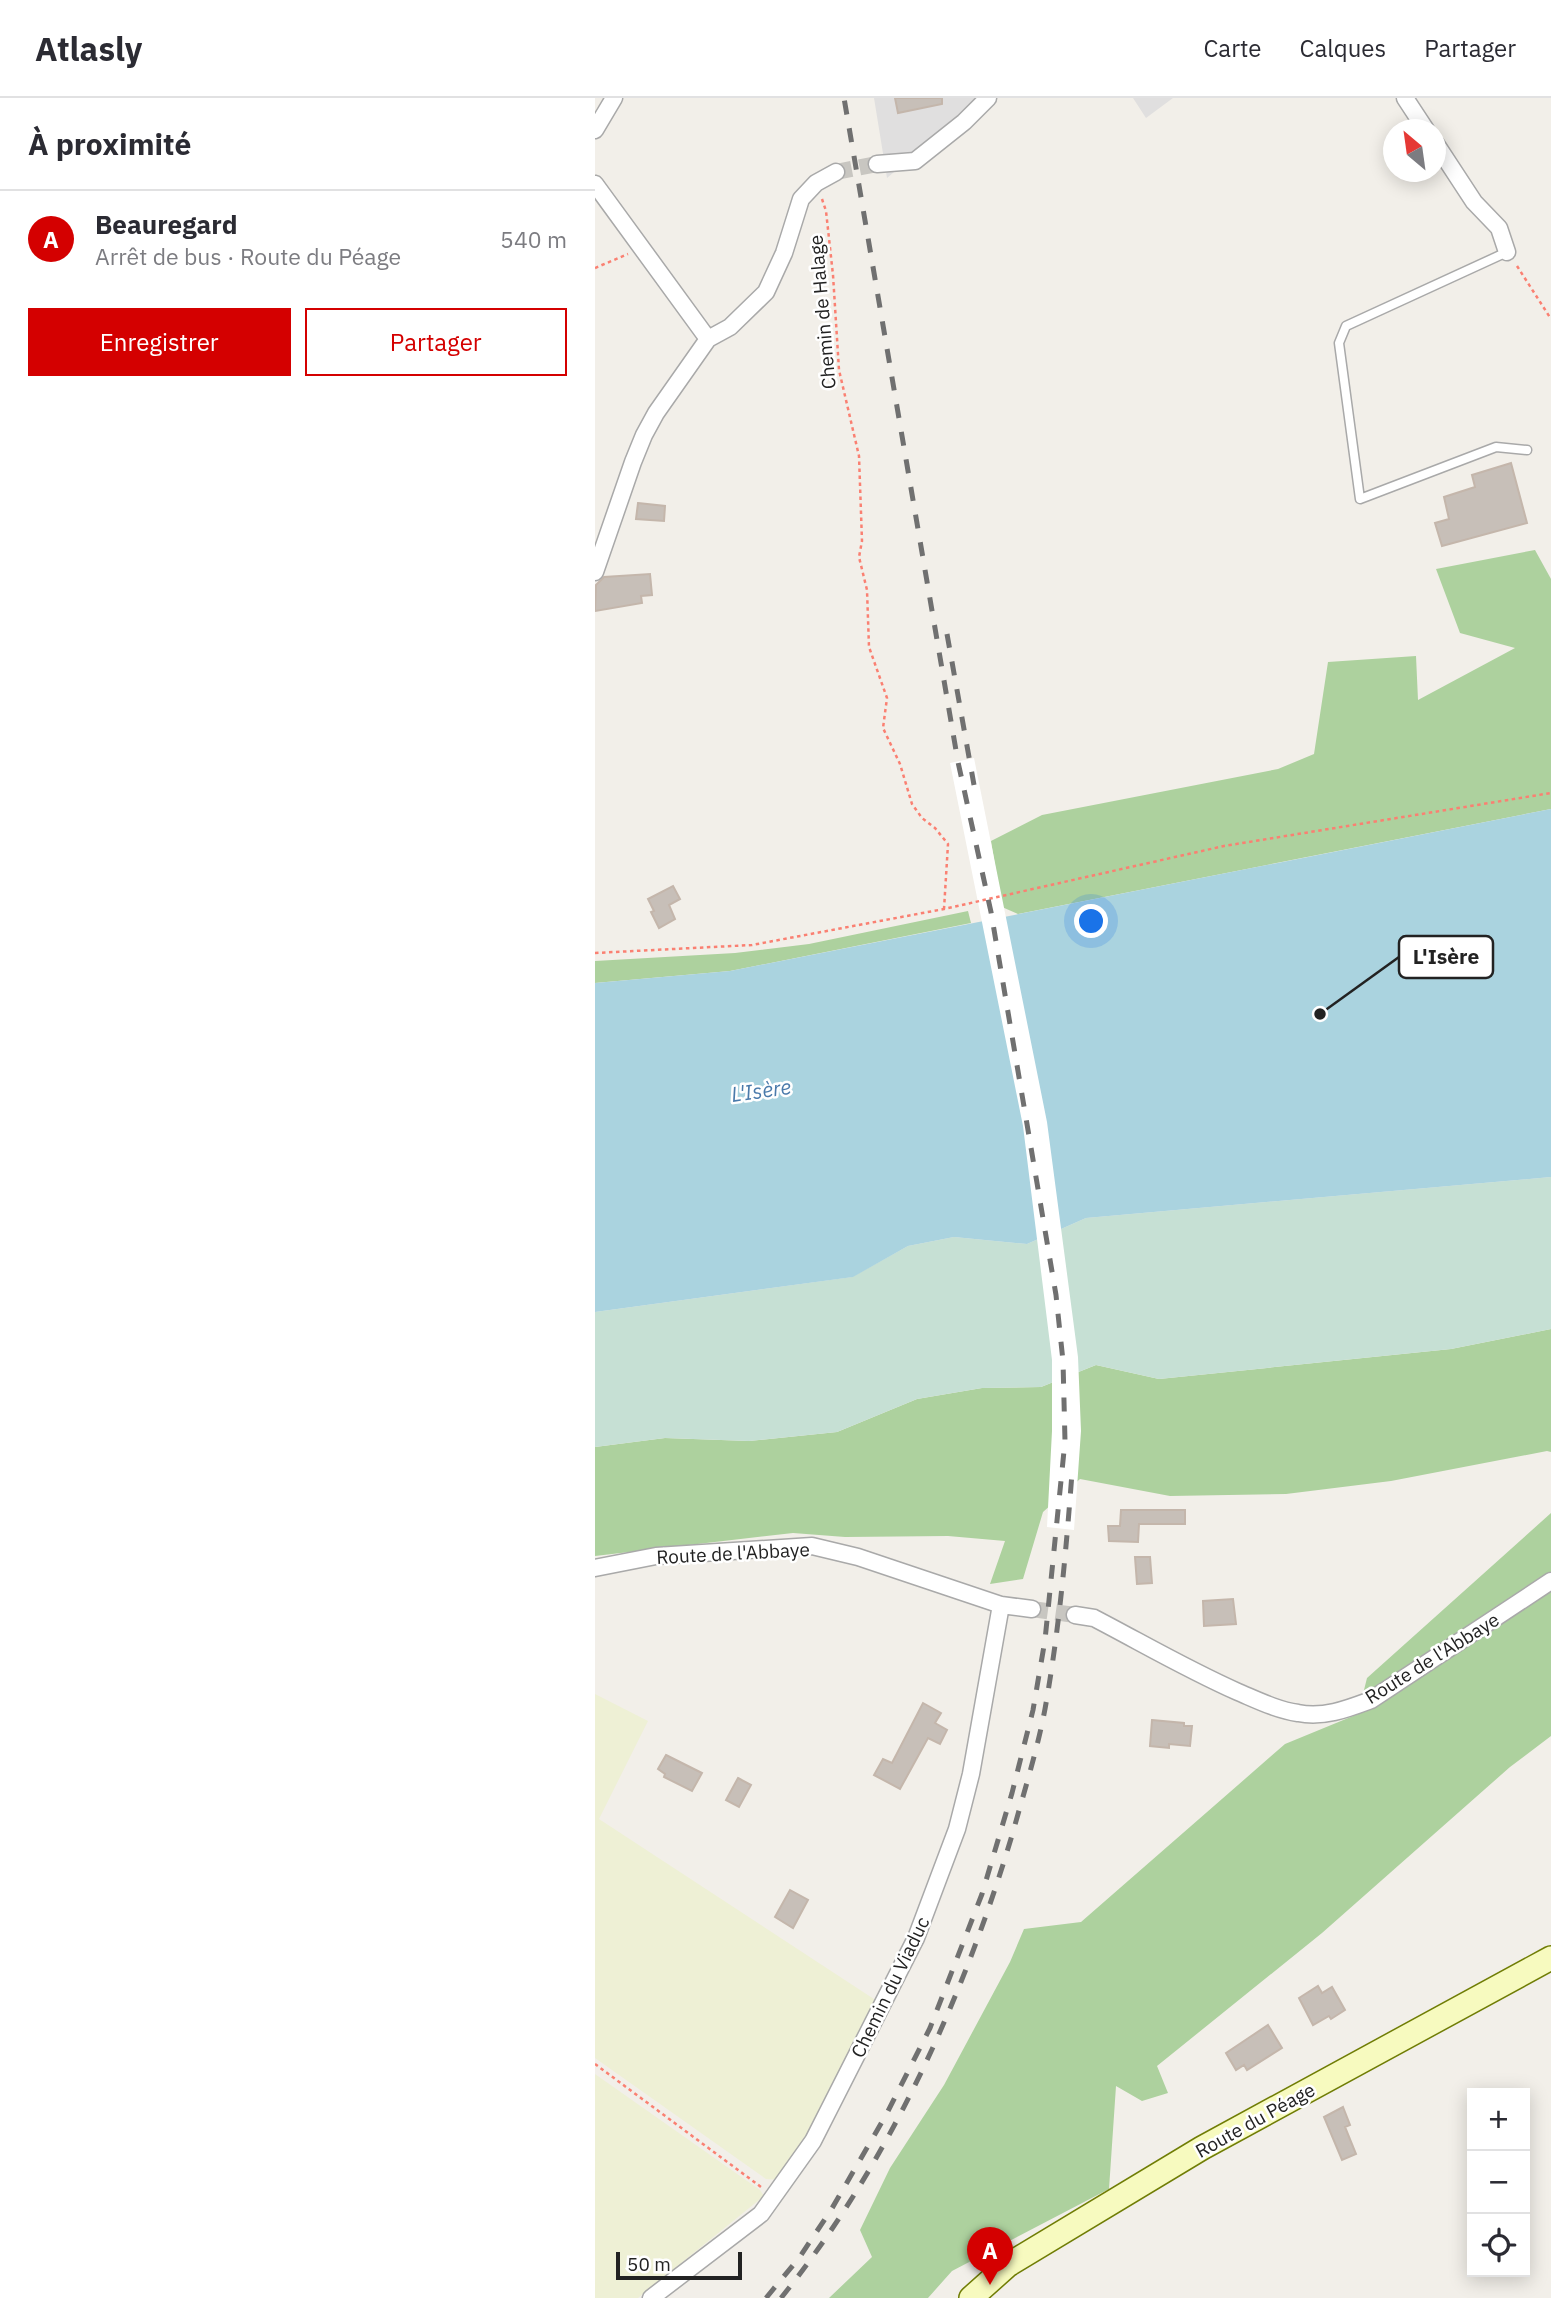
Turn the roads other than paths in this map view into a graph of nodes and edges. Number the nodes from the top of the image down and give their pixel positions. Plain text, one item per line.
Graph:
1 (614, 98) edge
2 (988, 98) edge
3 (1405, 98) edge
4 (1419, 119) edge
5 (595, 130) edge
6 (1446, 159) edge
7 (877, 164) tunnel mouth
8 (837, 172) tunnel mouth
9 (595, 184) edge
10 (1507, 251) joint
11 (708, 340) junction
12 (1527, 450) dead end
13 (595, 572) edge
14 (595, 1568) edge
15 (1551, 1581) edge
16 (1001, 1605) junction
17 (1032, 1609) tunnel mouth
18 (1075, 1615) tunnel mouth
19 (1551, 1958) edge
20 (983, 2293) edge
21 (650, 2298) edge

1 - 5 street
2 - 7 street
3 - 4 street
6 - 10 street
8 - 11 street
9 - 11 street
10 - 12 lane
11 - 13 street
14 - 16 street, Route de l'Abbaye
15 - 18 street, Route de l'Abbaye
16 - 17 street, Route de l'Abbaye
16 - 21 street, Chemin du Viaduc
19 - 20 street, Route du Péage

